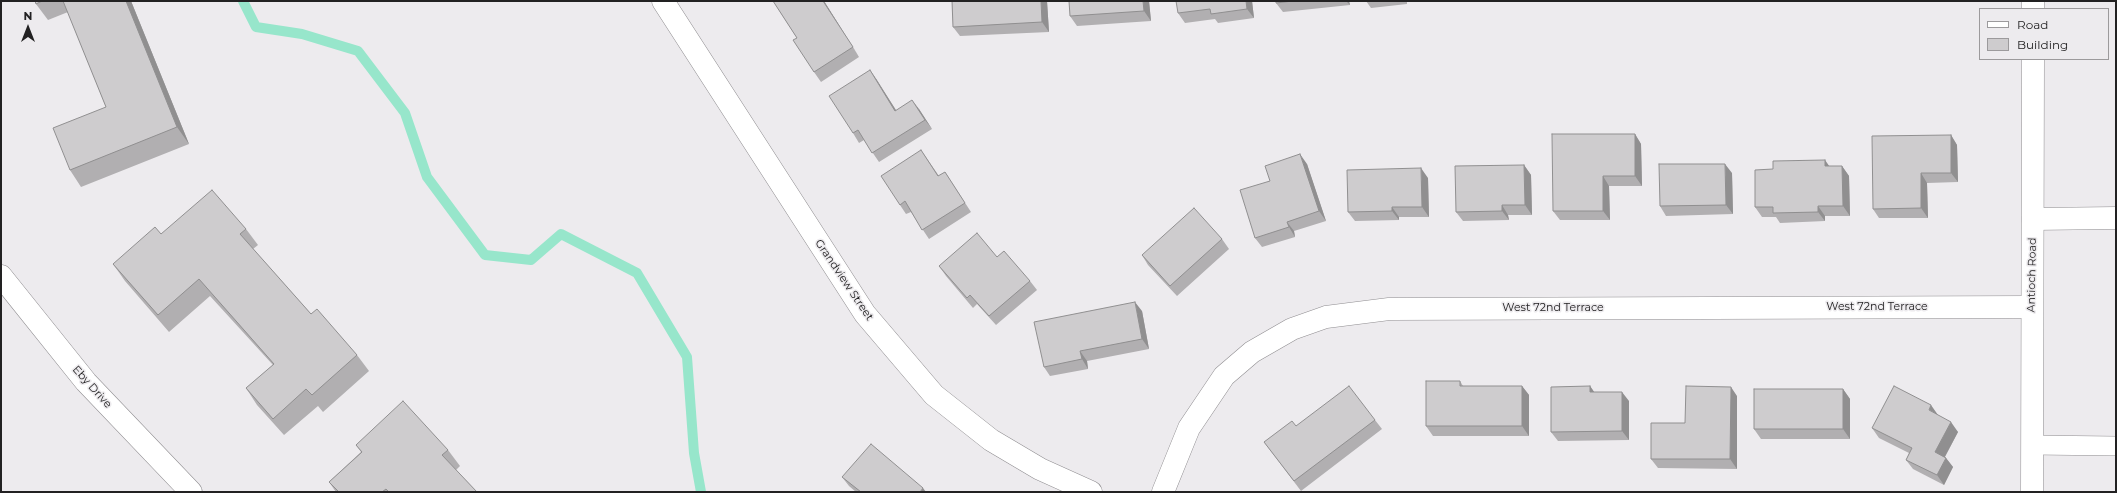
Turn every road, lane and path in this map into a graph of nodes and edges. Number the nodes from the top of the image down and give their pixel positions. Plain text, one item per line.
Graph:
1 (663, 1) edge
2 (2033, 60) edge
3 (2116, 218) edge
4 (2033, 219) junction
5 (1, 276) edge
6 (2031, 307) junction
7 (2032, 445) junction
8 (2116, 446) edge
9 (191, 492) edge
10 (1091, 492) edge
11 (1163, 492) edge
12 (2032, 492) edge

1 - 10 street, Grandview Street
2 - 4 street, Antioch Road
3 - 4 street
4 - 6 street, Antioch Road
5 - 9 street, Eby Drive
6 - 7 street, Antioch Road
6 - 11 street, West 72nd Terrace
7 - 8 lane
7 - 12 street, Antioch Road

